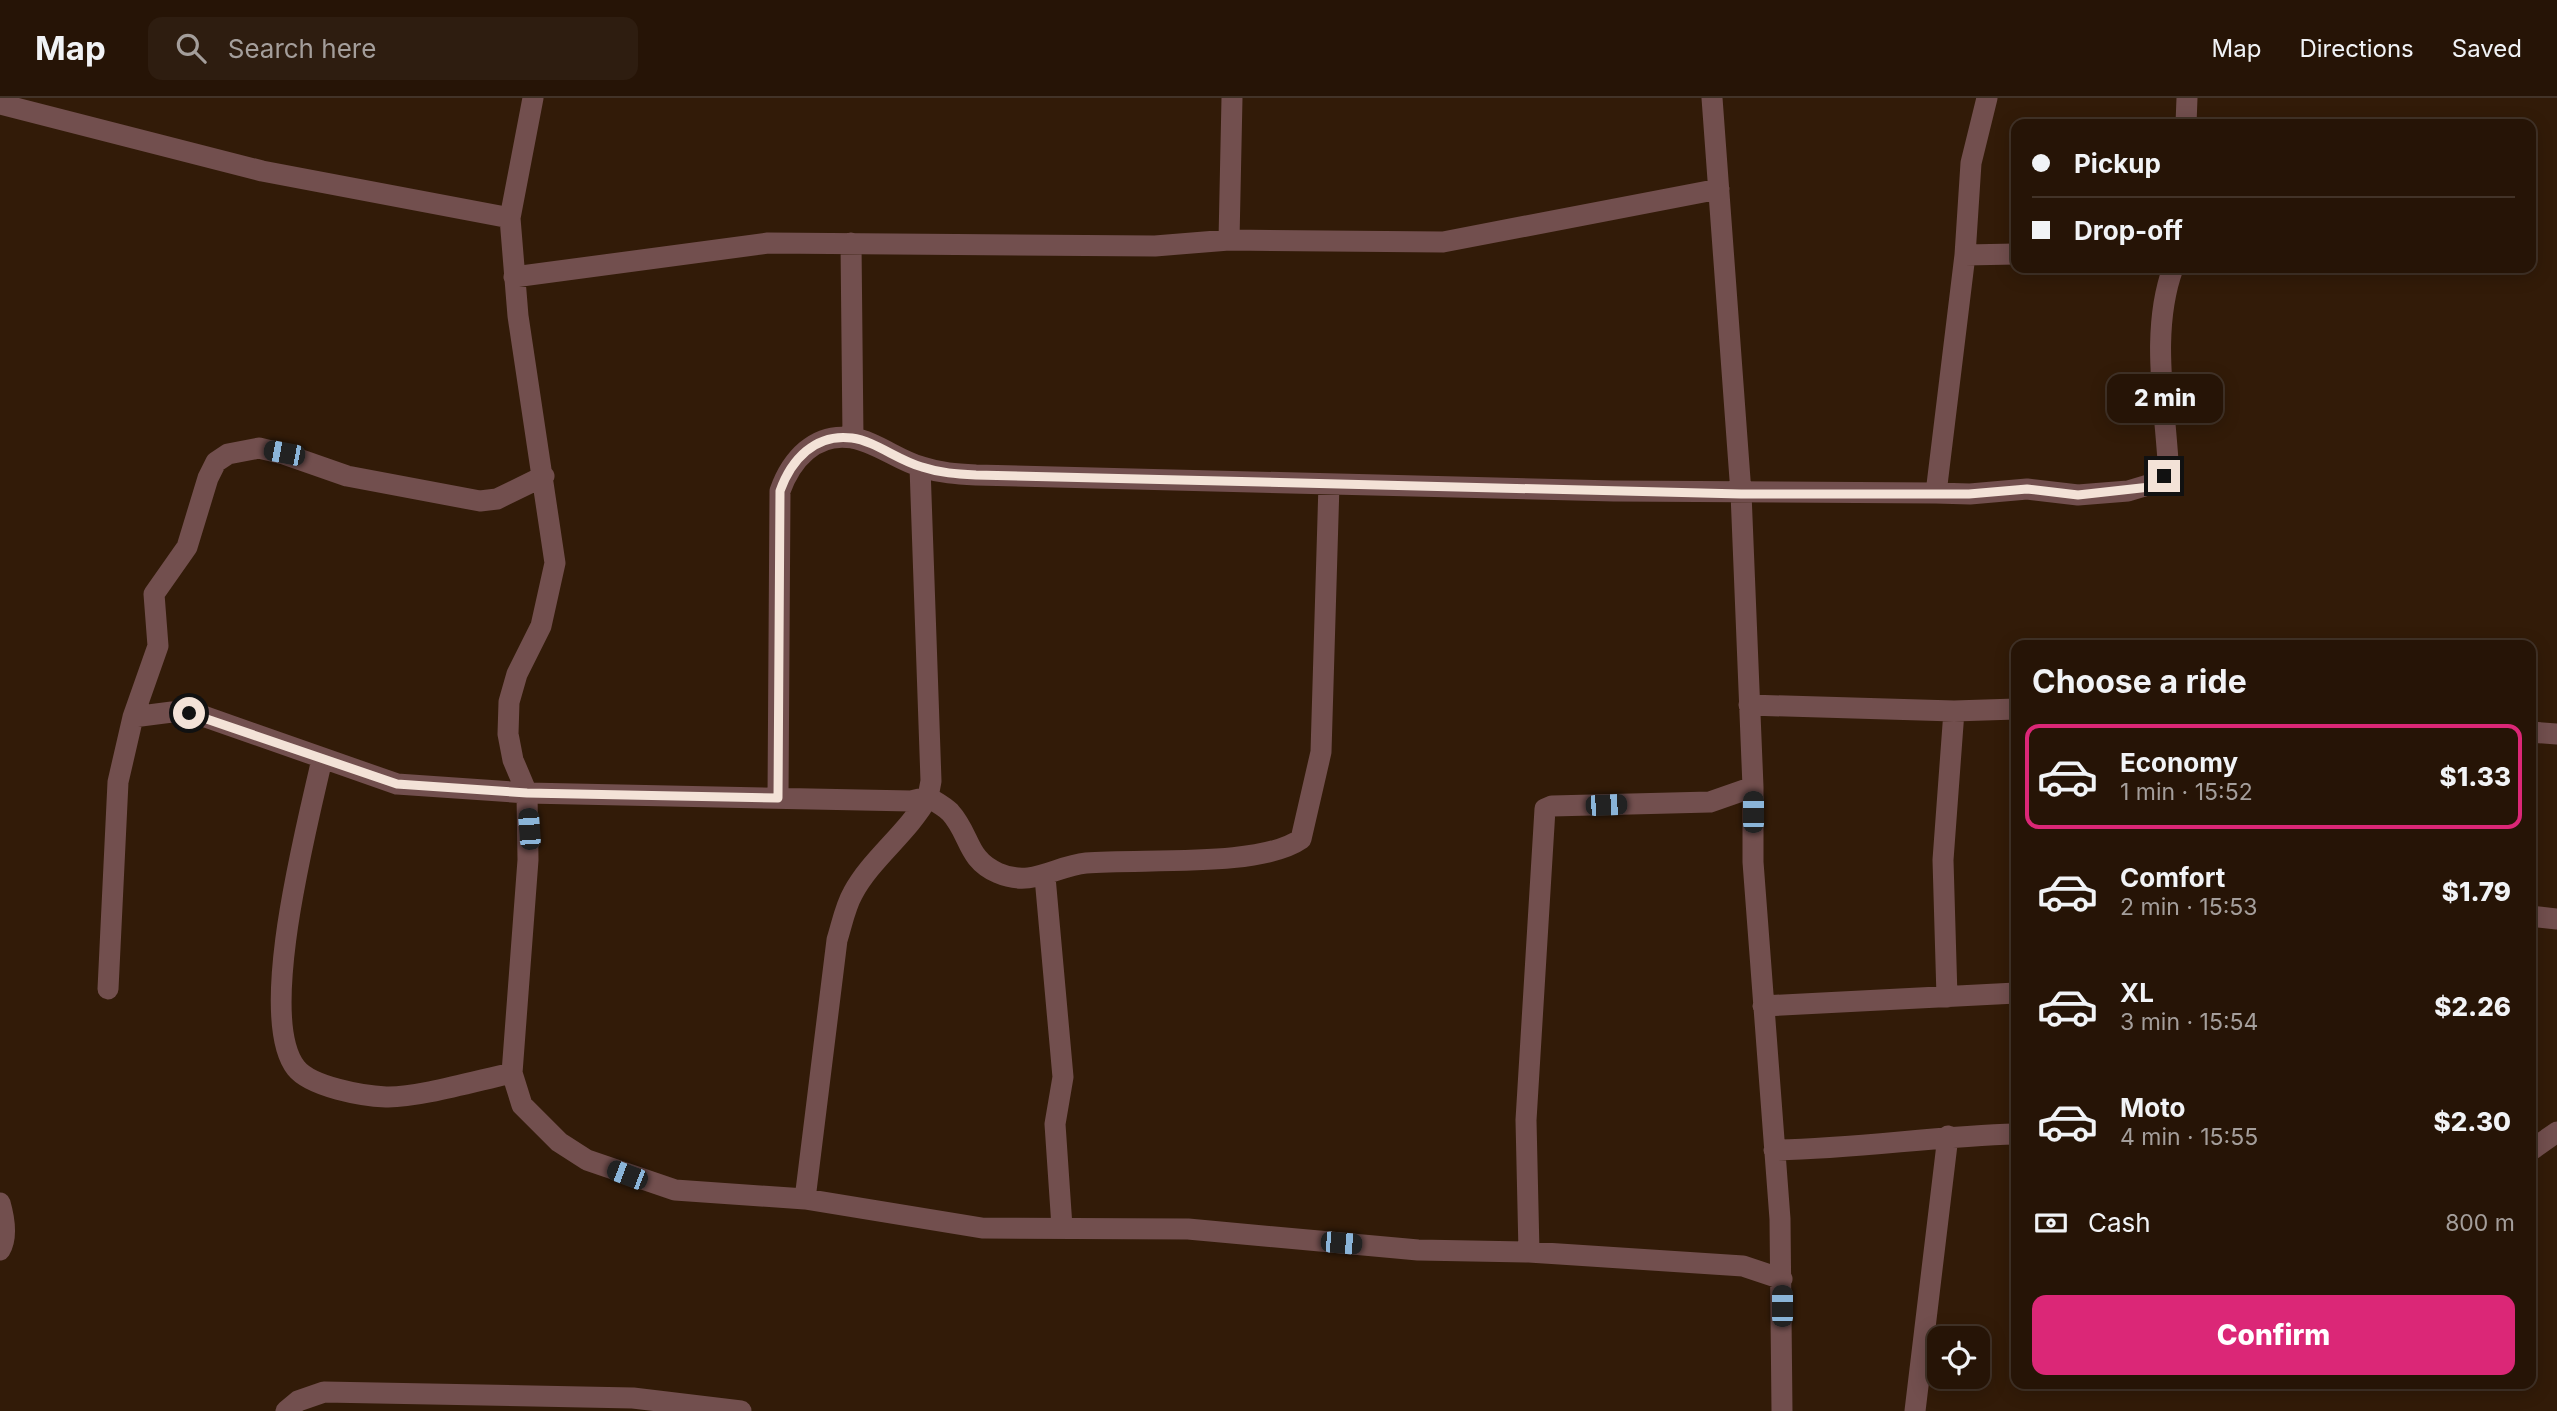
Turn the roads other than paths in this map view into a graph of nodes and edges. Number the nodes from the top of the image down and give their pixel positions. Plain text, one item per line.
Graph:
1 (533, 98) edge
2 (1232, 98) edge
3 (1712, 98) edge
4 (1987, 98) edge
5 (2187, 98) edge
6 (0, 104) edge
7 (2186, 119) edge
8 (1719, 189) junction
9 (510, 218) junction
10 (1229, 240) junction
11 (851, 243) junction
12 (2011, 254) edge
13 (1965, 255) junction
14 (2172, 273) edge
15 (514, 277) junction
16 (853, 438) junction
17 (920, 467) junction
18 (544, 476) junction
19 (1329, 484) junction
20 (1741, 494) junction
21 (1936, 494) junction
22 (1749, 705) junction
23 (2011, 709) edge
24 (1954, 711) junction
25 (133, 716) junction
26 (2536, 732) edge
27 (2557, 734) edge
28 (322, 759) junction
29 (1753, 786) junction
30 (527, 793) junction
31 (928, 797) junction
32 (778, 798) junction
33 (1045, 877) junction
34 (2536, 917) edge
35 (2557, 919) edge
36 (108, 989) dead end
37 (2011, 993) edge
38 (1947, 997) junction
39 (1763, 1006) junction
40 (512, 1073) junction
41 (2557, 1132) edge
42 (2011, 1134) edge
43 (1948, 1136) junction
44 (2536, 1147) edge
45 (1774, 1150) junction
46 (805, 1199) junction
47 (0, 1203) edge
48 (1062, 1227) junction
49 (0, 1250) edge
50 (1529, 1252) junction
51 (1782, 1279) junction
52 (286, 1411) edge
53 (741, 1411) edge
54 (1782, 1411) edge
55 (1915, 1411) edge

1 - 9 street
2 - 10 street
3 - 8 street
4 - 13 street
5 - 7 street
6 - 9 street
8 - 10 street
8 - 20 street
9 - 15 street
10 - 11 street
11 - 15 street
11 - 16 street
12 - 13 street
13 - 21 street
14 - 21 street
15 - 18 street
16 - 17 street
16 - 32 street
17 - 19 street
17 - 31 street
18 - 25 street
18 - 30 street
19 - 20 street
19 - 33 street
20 - 21 street
20 - 22 street
22 - 24 street
22 - 29 street
23 - 24 street
24 - 38 street
25 - 28 street
25 - 36 street
26 - 27 street
28 - 30 street
28 - 40 street
29 - 39 street
29 - 50 street
30 - 32 street
30 - 40 street
31 - 32 street
31 - 33 street
31 - 46 street
33 - 48 street
34 - 35 street
37 - 38 street
38 - 39 street
39 - 45 street
40 - 46 street
41 - 44 street
42 - 43 street
43 - 45 street
43 - 55 street
45 - 51 street
46 - 48 street
47 - 49 street
48 - 50 street
50 - 51 street
51 - 54 street
52 - 53 street

